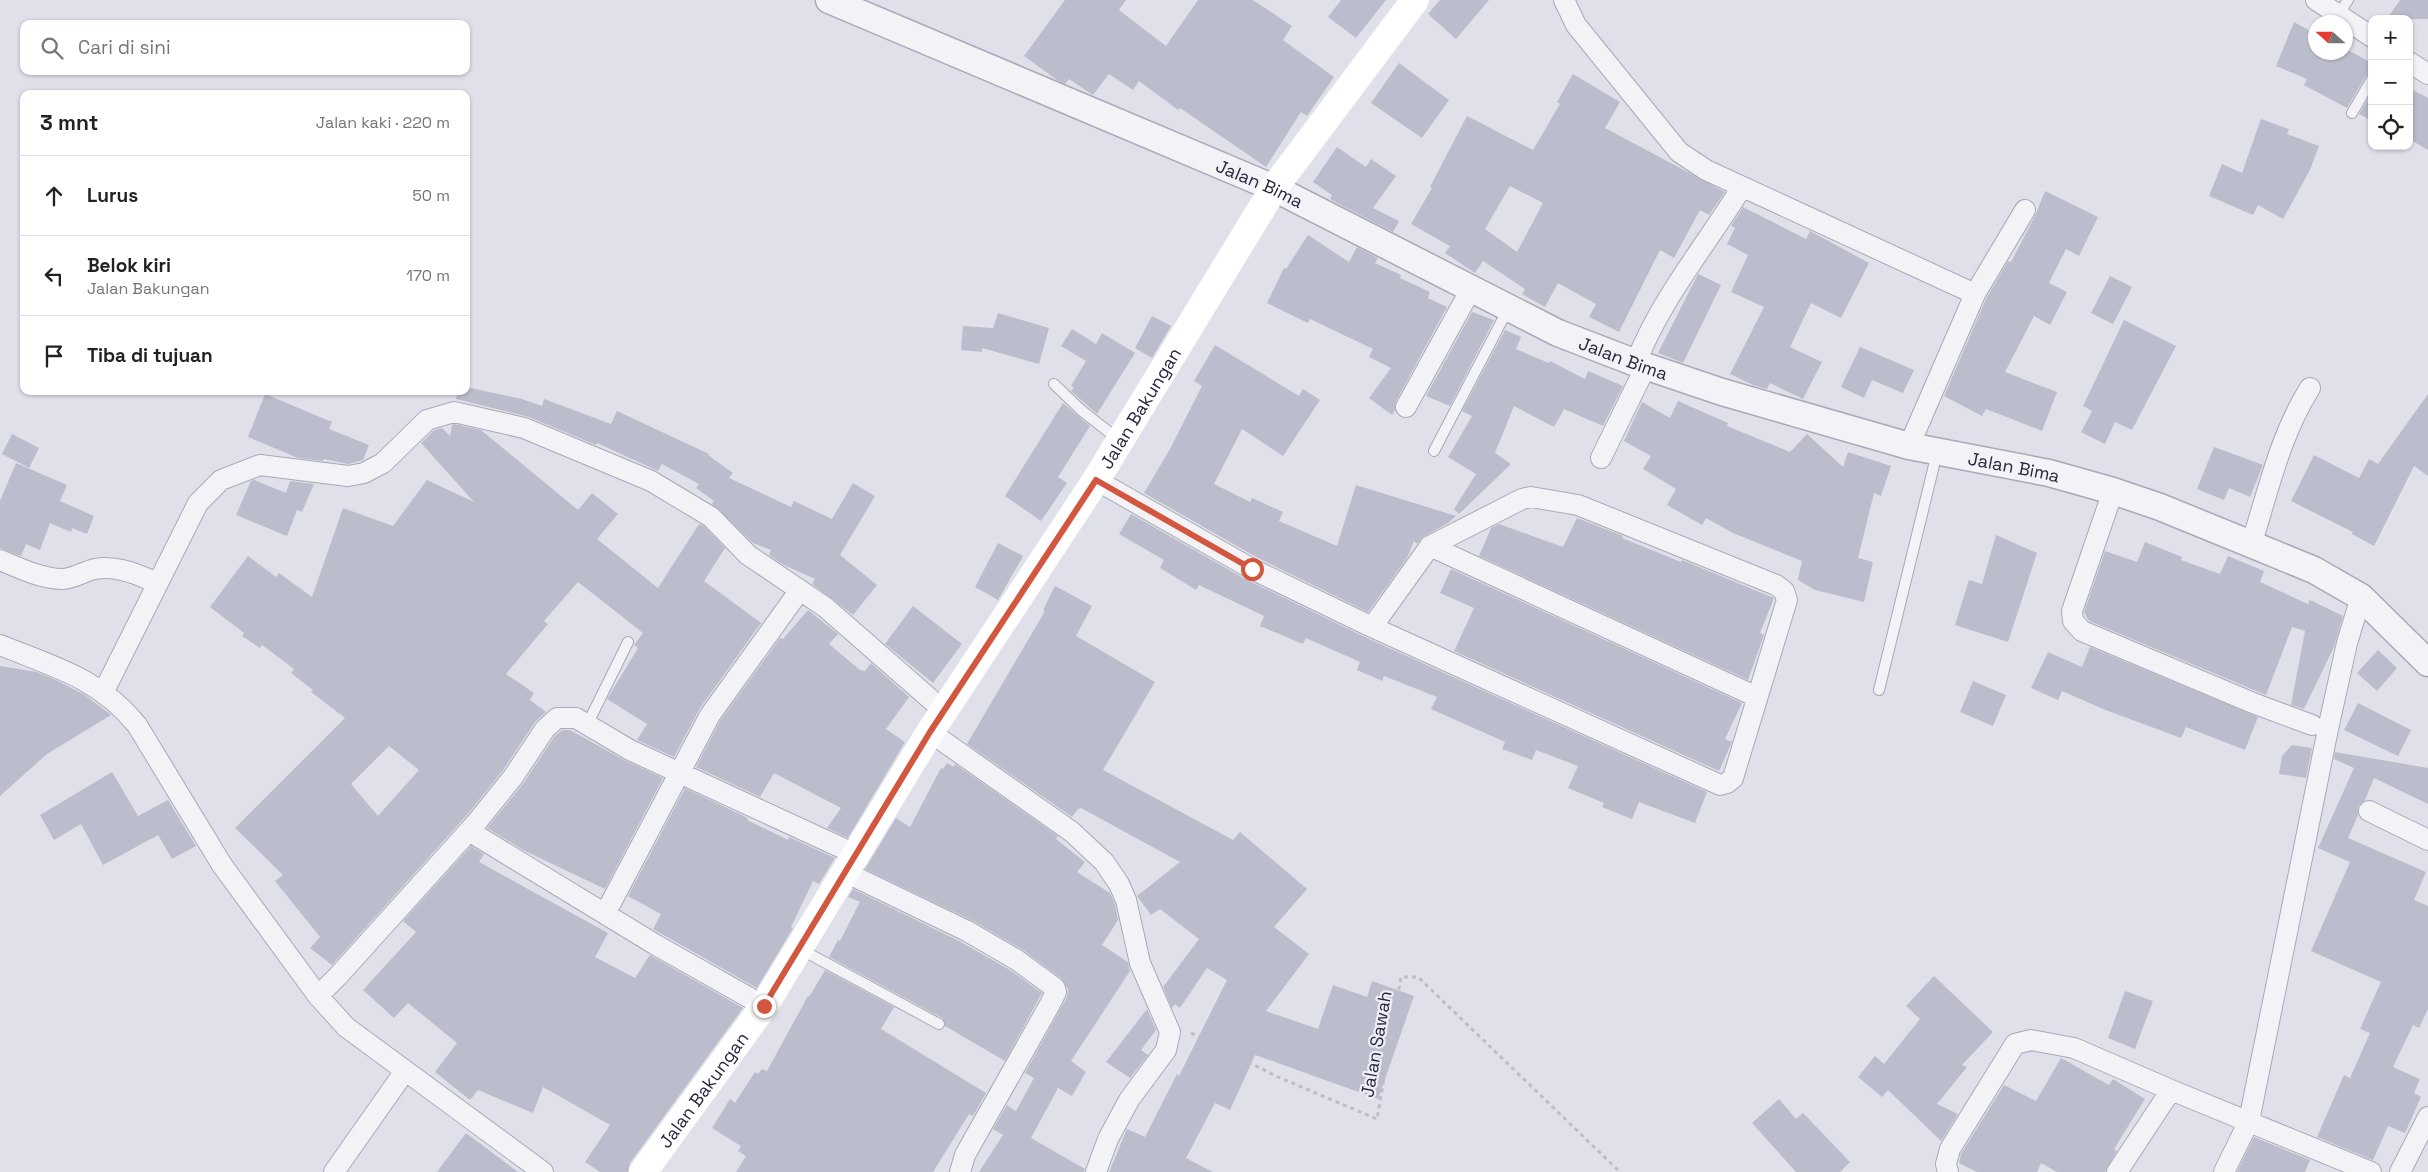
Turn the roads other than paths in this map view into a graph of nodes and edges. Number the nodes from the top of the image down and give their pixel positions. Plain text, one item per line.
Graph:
1 (829, 0) edge
2 (1416, 0) edge
3 (1564, 0) edge
4 (2316, 0) edge
5 (2343, 7) edge
6 (2368, 33) edge
7 (2413, 65) edge
8 (2428, 74) edge
9 (2368, 87) edge
10 (2352, 114) dead end
11 (1742, 187) junction
12 (1274, 188) junction
13 (2025, 210) dead end
14 (1472, 289) junction
15 (1975, 294) junction
16 (1509, 308) junction
17 (1641, 365) junction
18 (1054, 384) dead end
19 (2310, 388) dead end
20 (1406, 406) dead end
21 (1120, 441) junction
22 (1909, 446) junction
23 (1434, 451) dead end
24 (1937, 452) junction
25 (1601, 458) dead end
26 (1096, 480) junction
27 (2112, 491) junction
28 (2251, 545) junction
29 (1430, 546) junction
30 (0, 560) edge
31 (158, 583) junction
32 (800, 590) junction
33 (2361, 597) junction
34 (1372, 627) junction
35 (628, 642) dead end
36 (0, 645) edge
37 (2428, 663) edge
38 (1879, 690) dead end
39 (104, 692) junction
40 (1757, 697) junction
41 (937, 722) junction
42 (587, 725) junction
43 (2312, 725) dead end
44 (678, 773) junction
45 (2369, 811) dead end
46 (469, 831) junction
47 (2428, 840) edge
48 (850, 863) junction
49 (605, 914) junction
50 (799, 948) junction
51 (318, 996) junction
52 (764, 1006) junction
53 (939, 1024) dead end
54 (405, 1071) junction
55 (2171, 1090) junction
56 (2428, 1117) edge
57 (2249, 1121) junction
58 (334, 1172) edge
59 (543, 1172) edge
60 (643, 1172) edge
61 (960, 1172) edge
62 (1096, 1172) edge
63 (1948, 1172) edge
64 (2117, 1172) edge
65 (2224, 1172) edge
66 (2371, 1172) edge
67 (2400, 1172) edge

1 - 12 street, Jalan Bima
2 - 12 main road, Jalan Bakungan
3 - 11 street
4 - 5 street
5 - 6 street
7 - 8 street
9 - 10 lane
11 - 15 street
11 - 17 street
12 - 14 street, Jalan Bima
12 - 21 main road, Jalan Bakungan
13 - 15 street
14 - 16 street, Jalan Bima
14 - 20 street
15 - 22 street
16 - 17 street, Jalan Bima
16 - 23 lane
17 - 22 street, Jalan Bima
17 - 25 street
18 - 21 lane
19 - 28 street
21 - 26 main road, Jalan Bakungan
22 - 24 street, Jalan Bima
24 - 27 street, Jalan Bima
24 - 38 lane
26 - 34 street
26 - 41 main road, Jalan Bakungan
27 - 28 street, Jalan Bima
27 - 43 street
28 - 33 street, Jalan Bima
29 - 34 street
29 - 40 street
29 - 40 street
30 - 31 street
31 - 32 street
31 - 39 street
32 - 41 street
32 - 44 street
33 - 37 street, Jalan Bima
33 - 57 street
34 - 40 street
35 - 42 lane
36 - 39 street
39 - 51 street
41 - 48 main road, Jalan Bakungan
41 - 62 street
42 - 44 street
42 - 46 street
44 - 48 street
44 - 49 street
45 - 47 street
46 - 49 street
46 - 51 street
48 - 50 main road, Jalan Bakungan
48 - 61 street
49 - 52 street
50 - 52 main road, Jalan Bakungan
50 - 53 lane
51 - 54 street
52 - 60 main road, Jalan Bakungan
54 - 58 street
54 - 59 street
55 - 57 street
55 - 63 street
55 - 64 street
56 - 67 street
57 - 65 street
57 - 66 street

